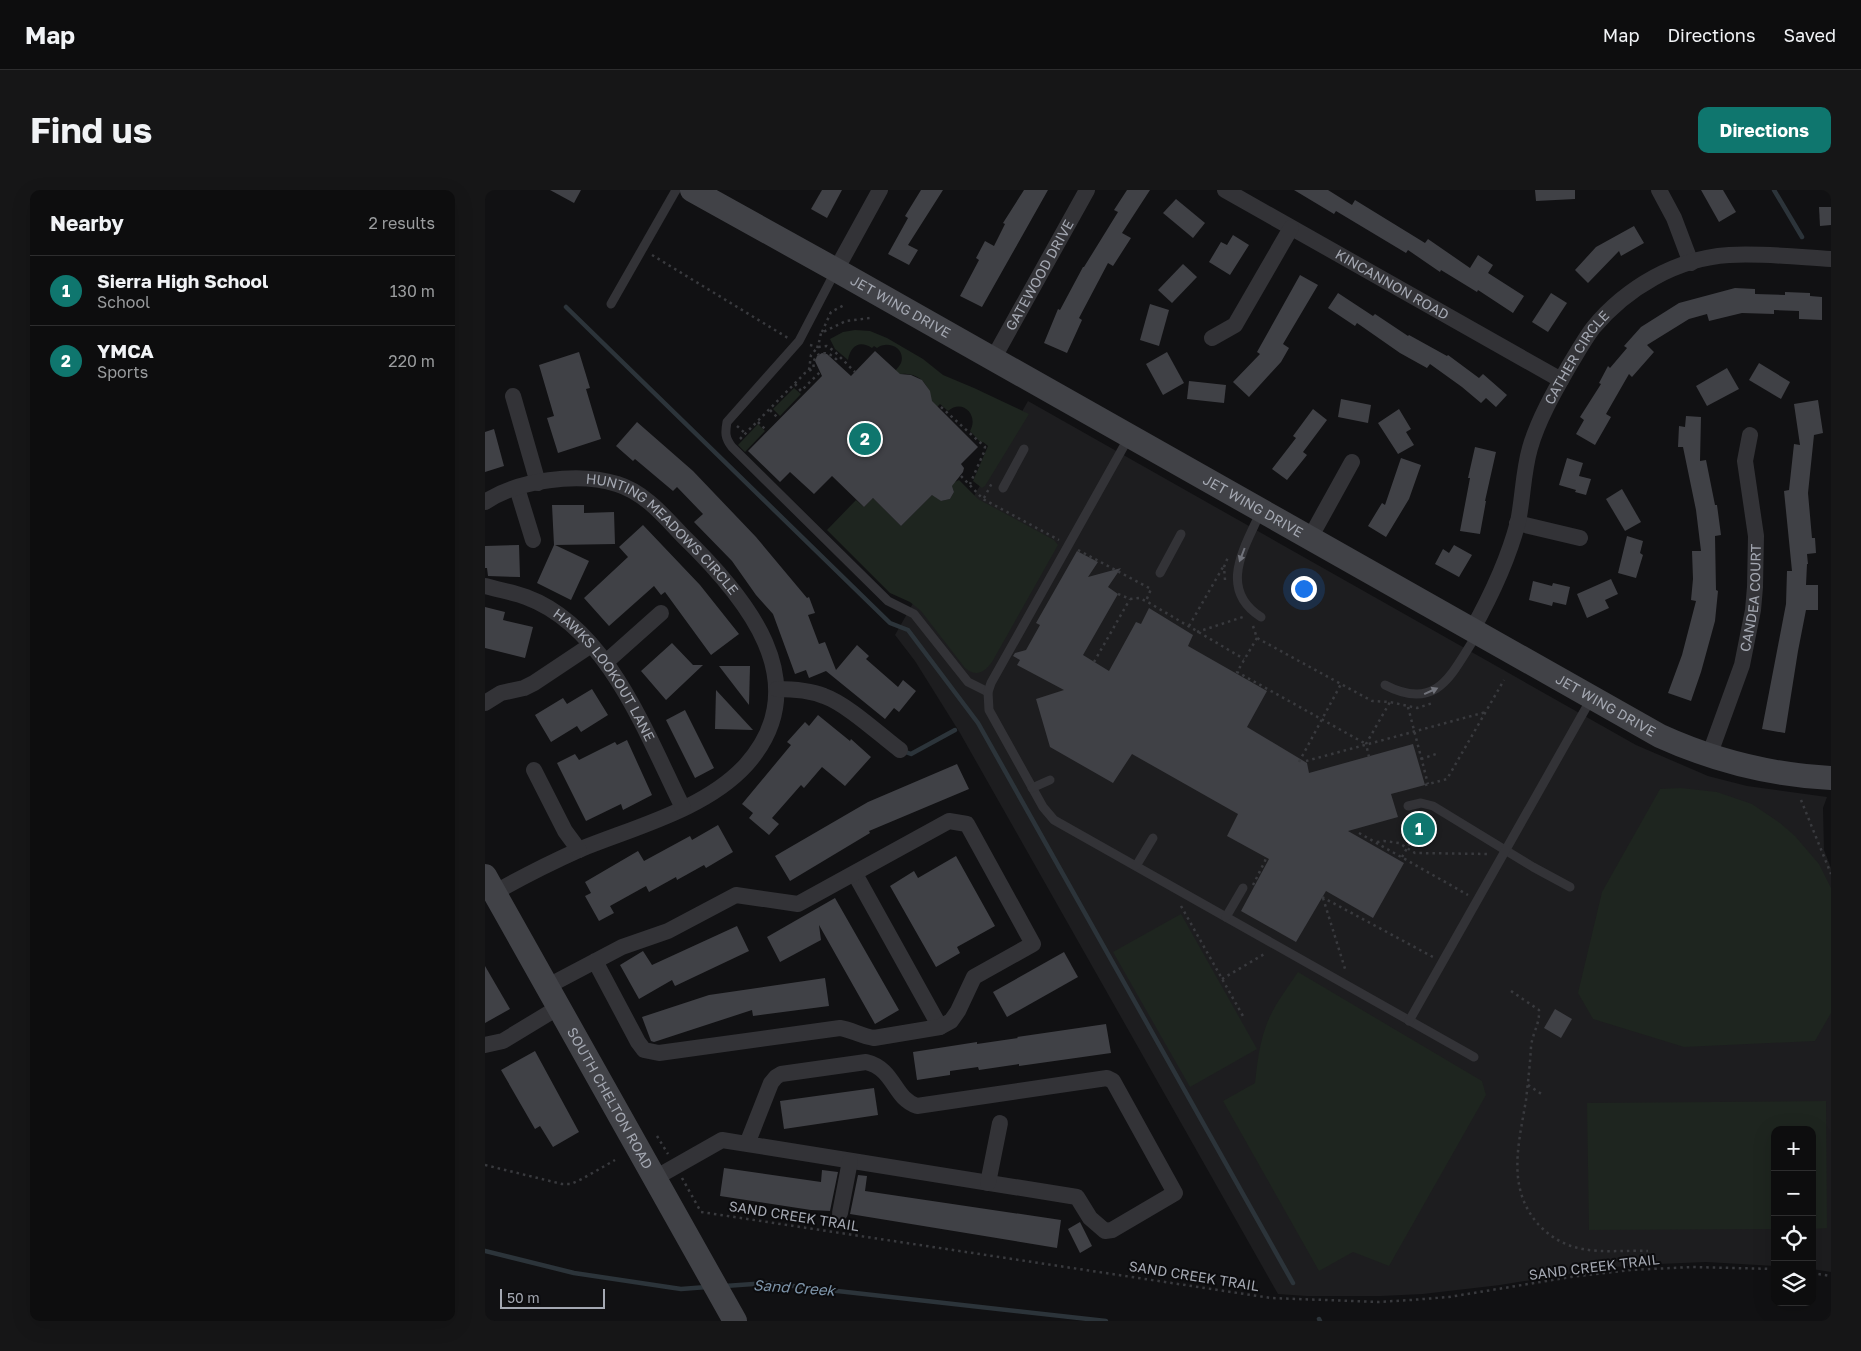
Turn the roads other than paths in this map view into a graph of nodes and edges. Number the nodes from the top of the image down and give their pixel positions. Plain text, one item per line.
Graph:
1 (676, 190) edge
2 (692, 190) edge
3 (880, 190) edge
4 (1087, 190) edge
5 (1225, 190) edge
6 (1659, 190) edge
7 (1291, 228) junction
8 (1831, 259) edge
9 (1691, 263) junction
10 (836, 270) junction
11 (611, 304) dead end
12 (1212, 338) dead end
13 (993, 359) junction
14 (1561, 380) junction
15 (513, 396) dead end
16 (1750, 435) dead end
17 (1130, 436) junction
18 (1024, 449) dead end
19 (1352, 462) dead end
20 (538, 483) junction
21 (517, 488) junction
22 (1003, 488) dead end
23 (485, 502) edge
24 (1261, 511) junction
25 (1517, 523) junction
26 (1181, 534) dead end
27 (1310, 538) junction
28 (1579, 538) dead end
29 (533, 540) dead end
30 (1160, 573) dead end
31 (485, 586) edge
32 (661, 613) dead end
33 (1261, 617) dead end
34 (1475, 631) junction
35 (591, 645) junction
36 (606, 662) junction
37 (1385, 685) dead end
38 (777, 689) junction
39 (988, 692) junction
40 (1591, 698) junction
41 (485, 703) edge
42 (900, 750) dead end
43 (1709, 756) junction
44 (534, 770) dead end
45 (1831, 778) edge
46 (1050, 780) dead end
47 (1032, 788) junction
48 (1408, 806) dead end
49 (683, 808) junction
50 (1153, 838) dead end
51 (579, 850) junction
52 (1506, 850) junction
53 (1136, 866) junction
54 (855, 874) junction
55 (490, 885) edge
56 (1571, 887) dead end
57 (1243, 888) dead end
58 (1226, 917) junction
59 (595, 961) junction
60 (548, 986) junction
61 (559, 1007) junction
62 (1409, 1021) junction
63 (939, 1027) junction
64 (485, 1045) edge
65 (1474, 1057) dead end
66 (1000, 1123) dead end
67 (747, 1144) junction
68 (851, 1161) junction
69 (655, 1178) junction
70 (988, 1182) junction
71 (840, 1213) dead end
72 (735, 1321) edge

1 - 11 lane
2 - 10 main road, JET WING DRIVE
3 - 10 street
4 - 13 street, GATEWOOD DRIVE
5 - 7 street, KINCANNON ROAD
6 - 9 street
7 - 12 street
7 - 14 street, KINCANNON ROAD
8 - 9 street, CATHER CIRCLE
9 - 14 street, CATHER CIRCLE
10 - 13 main road, JET WING DRIVE
10 - 39 lane
13 - 17 main road, JET WING DRIVE
14 - 25 street, CATHER CIRCLE
15 - 20 street
16 - 43 street, CANDEA COURT
17 - 24 main road, JET WING DRIVE
17 - 39 lane
18 - 22 lane
19 - 27 street
20 - 21 street, HUNTING MEADOWS CIRCLE
20 - 38 street, HUNTING MEADOWS CIRCLE
21 - 23 street, HUNTING MEADOWS CIRCLE
21 - 29 street
24 - 27 main road, JET WING DRIVE
24 -> 33 lane
25 - 28 street
25 - 34 street, CATHER CIRCLE
26 - 30 lane
27 - 34 main road, JET WING DRIVE
31 - 35 street, HAWKS LOOKOUT LANE
32 - 36 street
37 -> 34 lane
34 - 40 main road, JET WING DRIVE
35 - 36 street, HAWKS LOOKOUT LANE
35 - 41 street
36 - 49 street, HAWKS LOOKOUT LANE
38 - 42 street
38 - 49 street, HUNTING MEADOWS CIRCLE
39 - 47 lane
40 - 43 main road, JET WING DRIVE
40 - 52 lane
43 - 45 main road, JET WING DRIVE
44 - 51 street
46 - 47 lane
47 - 53 lane
48 - 52 lane
49 - 51 street, HUNTING MEADOWS CIRCLE
50 - 53 lane
51 - 55 street, HUNTING MEADOWS CIRCLE
52 - 56 lane
52 - 62 lane
53 - 58 lane
54 - 59 street
54 - 63 street
54 - 63 street
55 - 60 main road, SOUTH CHELTON ROAD
57 - 58 lane
58 - 62 lane
59 - 60 street
59 - 63 street
60 - 61 main road, SOUTH CHELTON ROAD
61 - 64 street
61 - 69 main road, SOUTH CHELTON ROAD
62 - 65 lane
66 - 70 street
67 - 68 street
67 - 69 street
67 - 70 street
68 - 70 street
68 - 71 street
69 - 72 main road, SOUTH CHELTON ROAD

